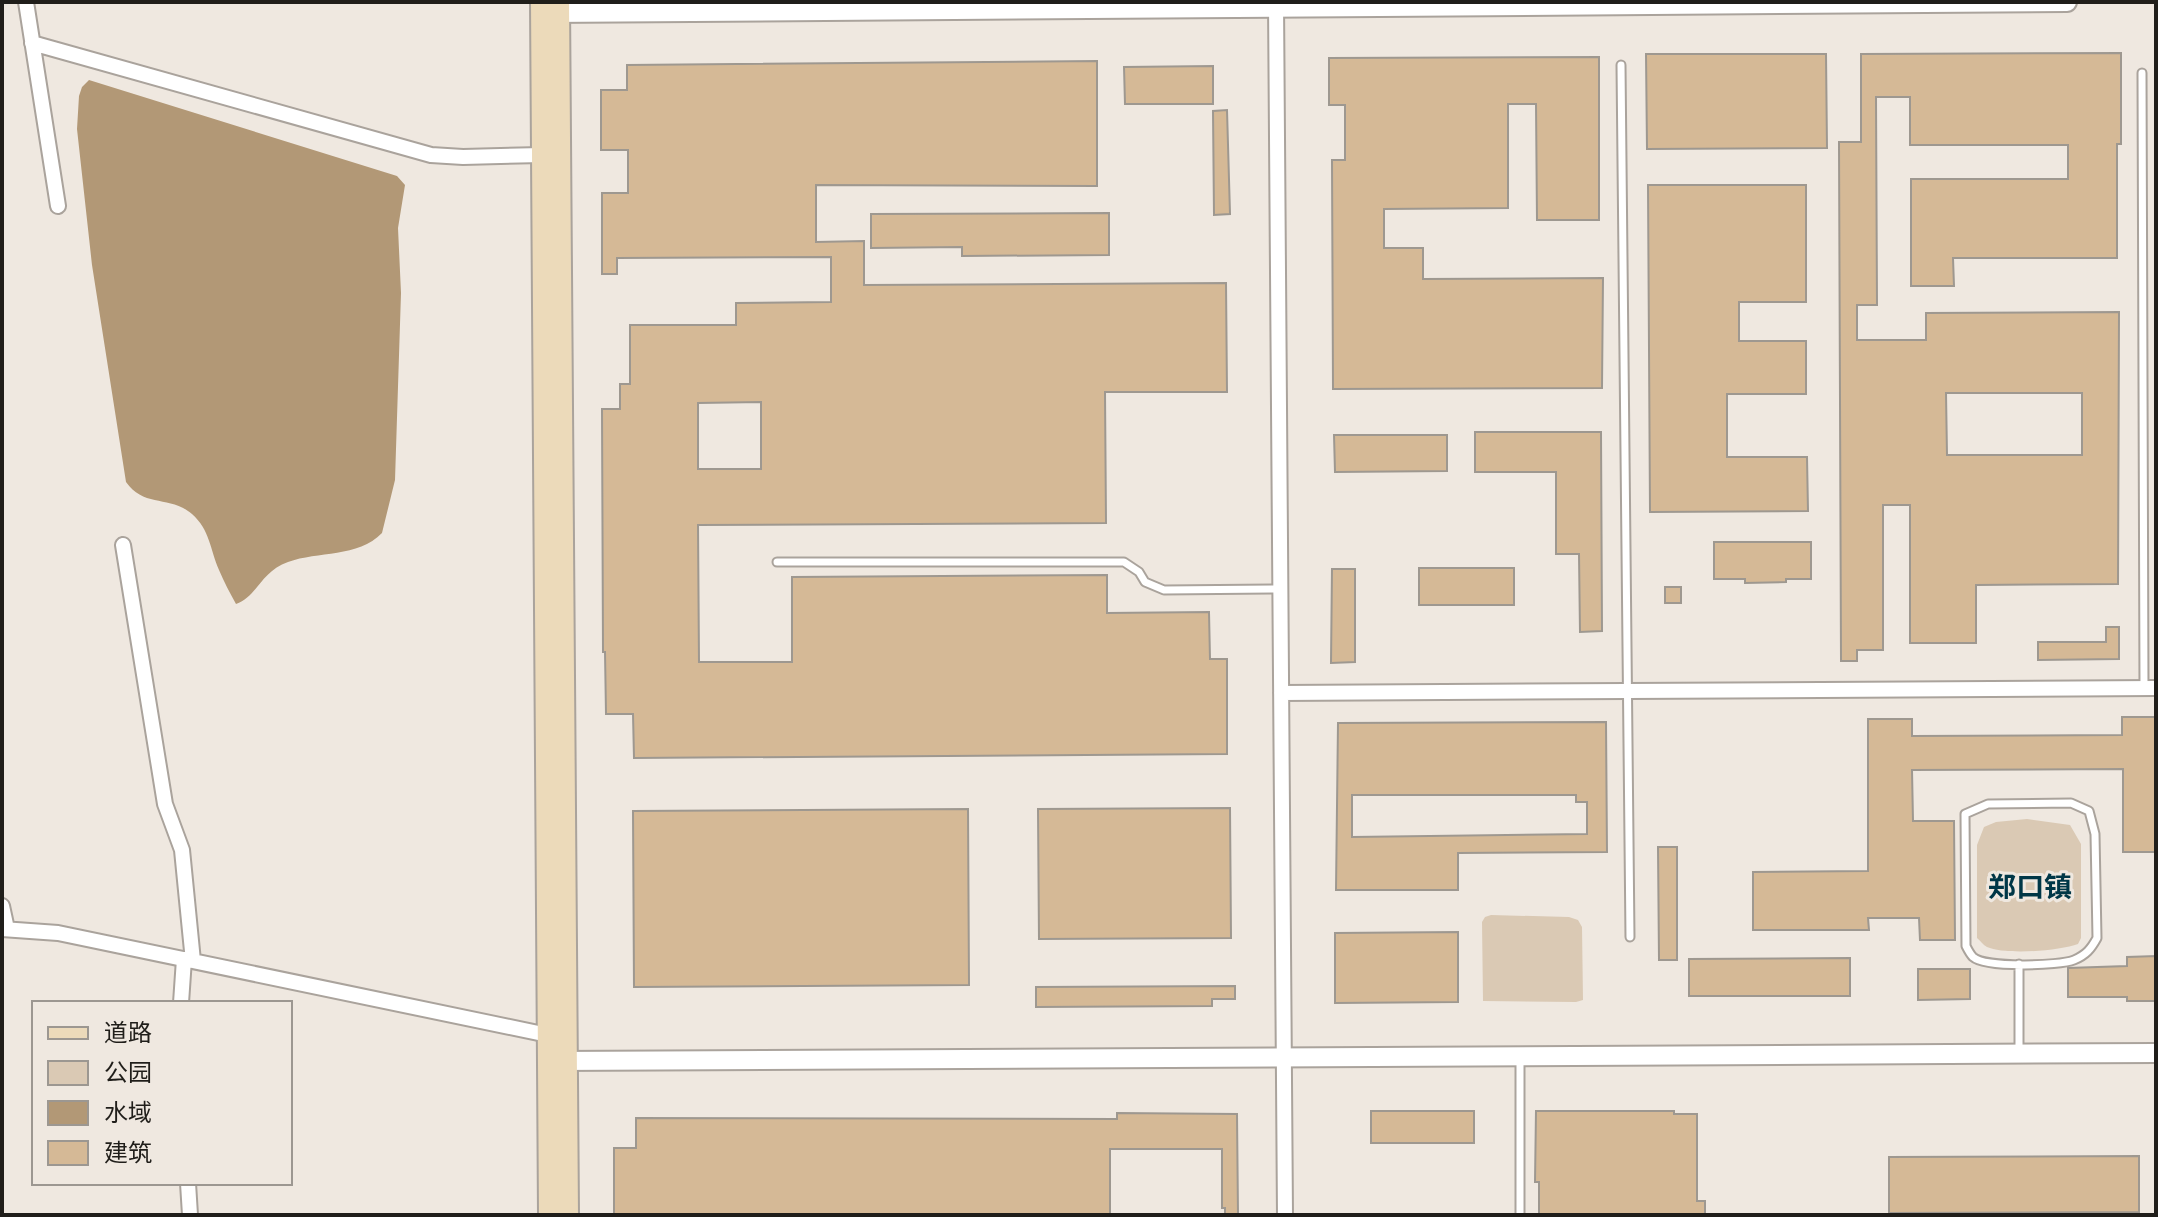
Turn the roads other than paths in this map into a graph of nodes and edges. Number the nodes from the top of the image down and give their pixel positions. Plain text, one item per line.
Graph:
1 (26, 2) edge
2 (2067, 2) edge
3 (1826, 3) edge
4 (1276, 5) edge
5 (550, 7) edge
6 (32, 43) junction
7 (1621, 65) dead end
8 (2142, 73) dead end
9 (542, 155) junction
10 (58, 206) dead end
11 (123, 545) dead end
12 (777, 562) dead end
13 (1281, 589) junction
14 (2150, 688) edge
15 (1627, 691) junction
16 (1281, 693) junction
17 (2, 906) edge
18 (4, 929) edge
19 (1630, 937) dead end
20 (189, 960) junction
21 (2019, 964) junction
22 (181, 1001) edge
23 (548, 1035) junction
24 (2156, 1053) edge
25 (2019, 1054) junction
26 (1520, 1056) junction
27 (1284, 1057) junction
28 (557, 1061) junction
29 (188, 1185) edge
30 (190, 1215) edge
31 (549, 1215) edge
32 (568, 1215) edge
33 (1285, 1215) edge
34 (1520, 1215) edge

1 - 6 street
2 - 3 street
3 - 4 street
4 - 5 street
4 - 13 street
5 - 9 main road
5 - 28 main road
6 - 9 street
6 - 10 street
7 - 15 lane
8 - 14 lane
9 - 23 main road
11 - 20 street
12 - 13 lane
13 - 16 street
14 - 15 street
15 - 16 street
15 - 19 lane
16 - 27 street
17 - 18 street
18 - 20 street
20 - 22 street
20 - 23 street
21 - 21 lane
21 - 25 lane
23 - 28 main road
24 - 25 street
25 - 26 street
26 - 27 street
26 - 34 lane
27 - 28 street
27 - 33 street
28 - 31 main road
28 - 32 main road
29 - 30 street

